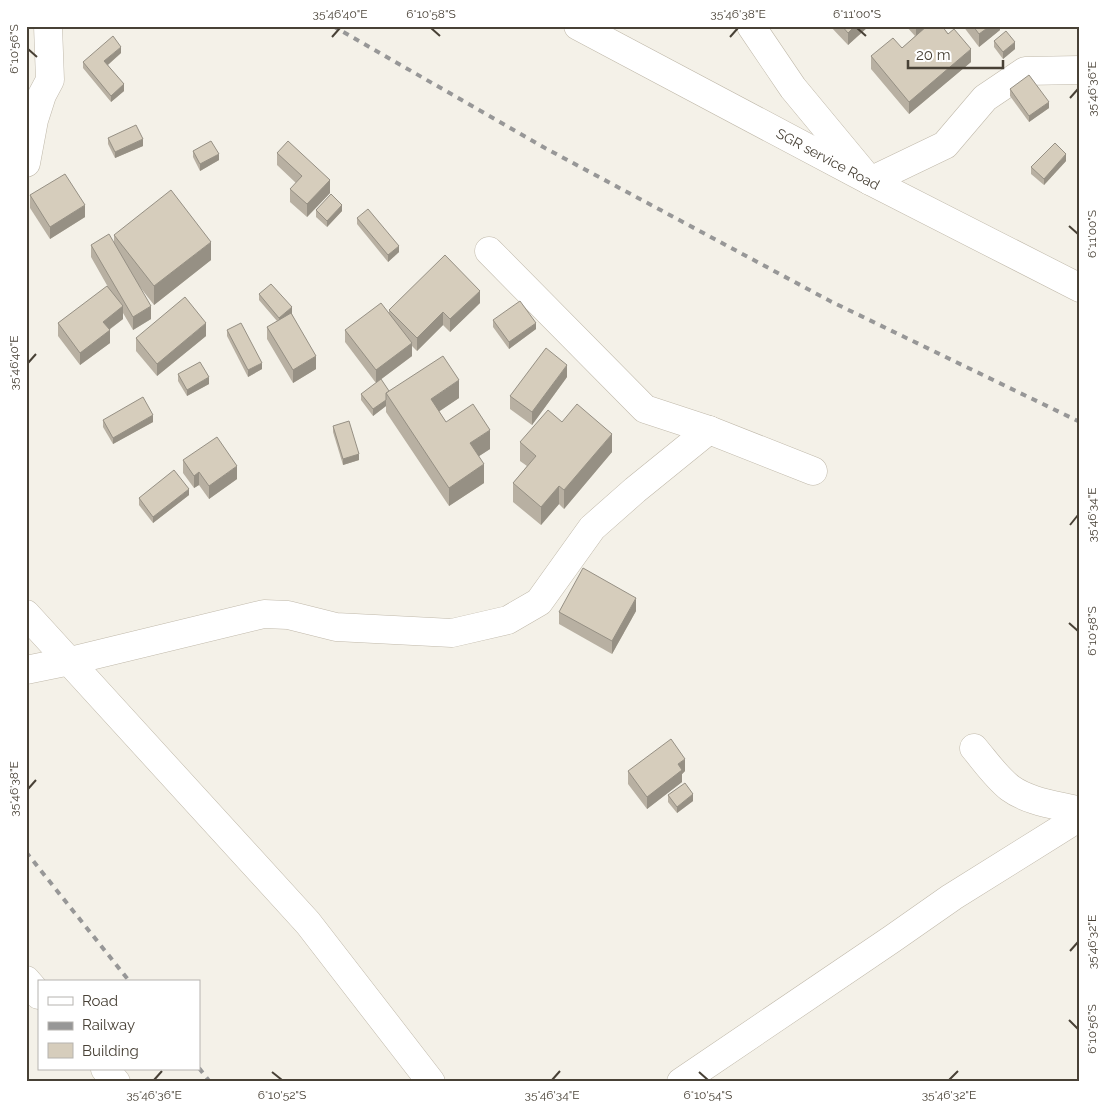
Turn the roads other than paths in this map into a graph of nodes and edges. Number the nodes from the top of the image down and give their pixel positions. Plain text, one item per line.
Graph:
1 (48, 26) edge
2 (578, 26) edge
3 (751, 26) edge
4 (1080, 70) edge
5 (26, 163) edge
6 (870, 181) junction
7 (489, 252) dead end
8 (1080, 288) edge
9 (709, 430) junction
10 (813, 471) dead end
11 (26, 614) edge
12 (70, 661) junction
13 (26, 670) edge
14 (974, 748) dead end
15 (1080, 812) edge
16 (1080, 818) edge
17 (26, 980) edge
18 (38, 993) edge
19 (106, 1070) edge
20 (116, 1082) edge
21 (431, 1082) edge
22 (681, 1082) edge

1 - 5 street
2 - 6 street, SGR service Road
3 - 6 street
4 - 6 street
6 - 8 street, SGR service Road
7 - 9 street
9 - 10 street
9 - 12 street
11 - 12 street
12 - 13 street
12 - 21 street
14 - 15 street
16 - 22 street
17 - 18 street
19 - 20 street

